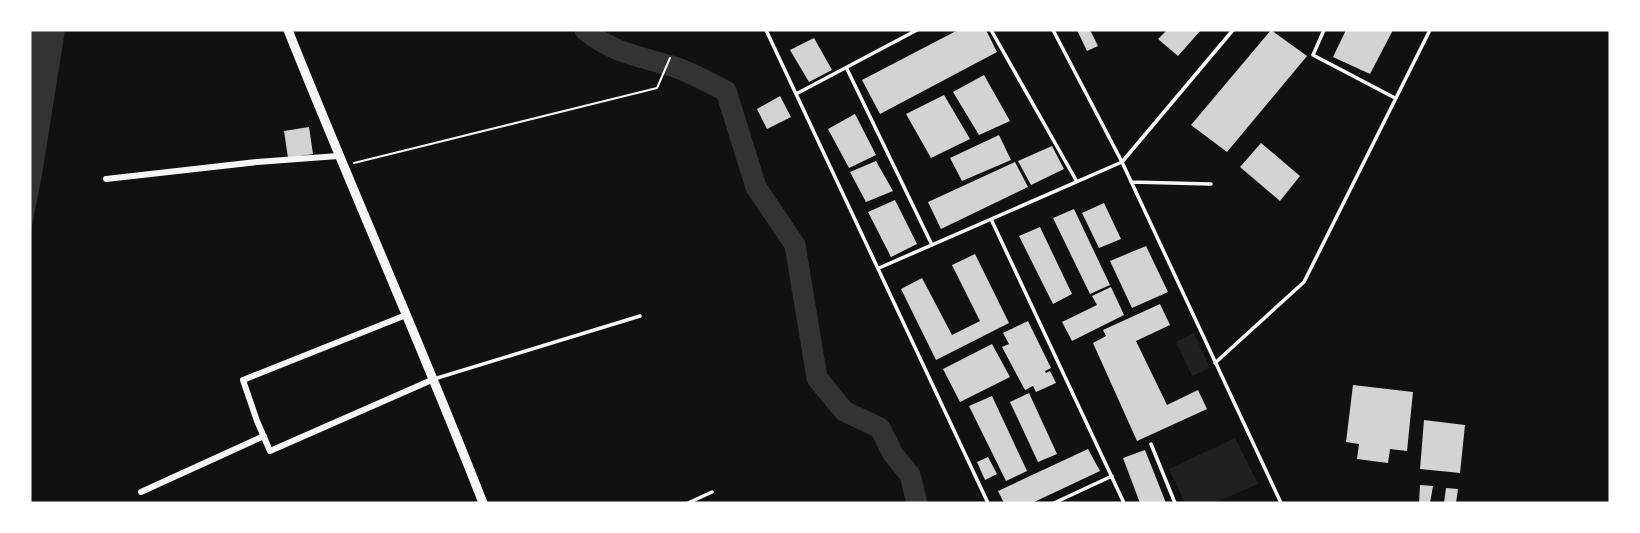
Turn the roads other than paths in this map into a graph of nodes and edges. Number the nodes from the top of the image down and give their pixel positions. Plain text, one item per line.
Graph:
1 (288, 30) edge
2 (766, 30) edge
3 (916, 30) edge
4 (991, 30) edge
5 (1053, 30) edge
6 (1233, 30) edge
7 (1324, 30) edge
8 (1430, 30) edge
9 (847, 69) junction
10 (796, 94) junction
11 (1395, 98) junction
12 (338, 156) junction
13 (1122, 162) junction
14 (106, 178) dead end
15 (1077, 181) junction
16 (1131, 182) junction
17 (1212, 184) dead end
18 (991, 219) junction
19 (932, 245) junction
20 (879, 268) junction
21 (406, 315) junction
22 (640, 316) dead end
23 (1215, 363) junction
24 (434, 379) junction
25 (264, 436) junction
26 (1151, 444) dead end
27 (1111, 476) junction
28 (141, 492) dead end
29 (712, 492) dead end
30 (483, 503) edge
31 (688, 503) edge
32 (988, 503) edge
33 (1054, 503) edge
34 (1124, 503) edge
35 (1175, 503) edge
36 (1281, 503) edge

1 - 12 main road
2 - 10 lane
3 - 9 lane
4 - 15 lane
5 - 13 lane
6 - 13 lane
7 - 11 lane
8 - 11 lane
9 - 10 lane
9 - 19 lane
10 - 20 lane
11 - 23 lane
12 - 14 street
12 - 21 main road
13 - 15 lane
13 - 16 lane
15 - 18 lane
16 - 17 lane
16 - 23 lane
18 - 19 lane
18 - 27 lane
19 - 20 lane
20 - 32 lane
21 - 24 main road
21 - 25 street
22 - 24 lane
23 - 36 lane
24 - 25 street
24 - 30 main road
25 - 28 street
26 - 35 lane
27 - 33 lane
27 - 34 lane
29 - 31 lane

